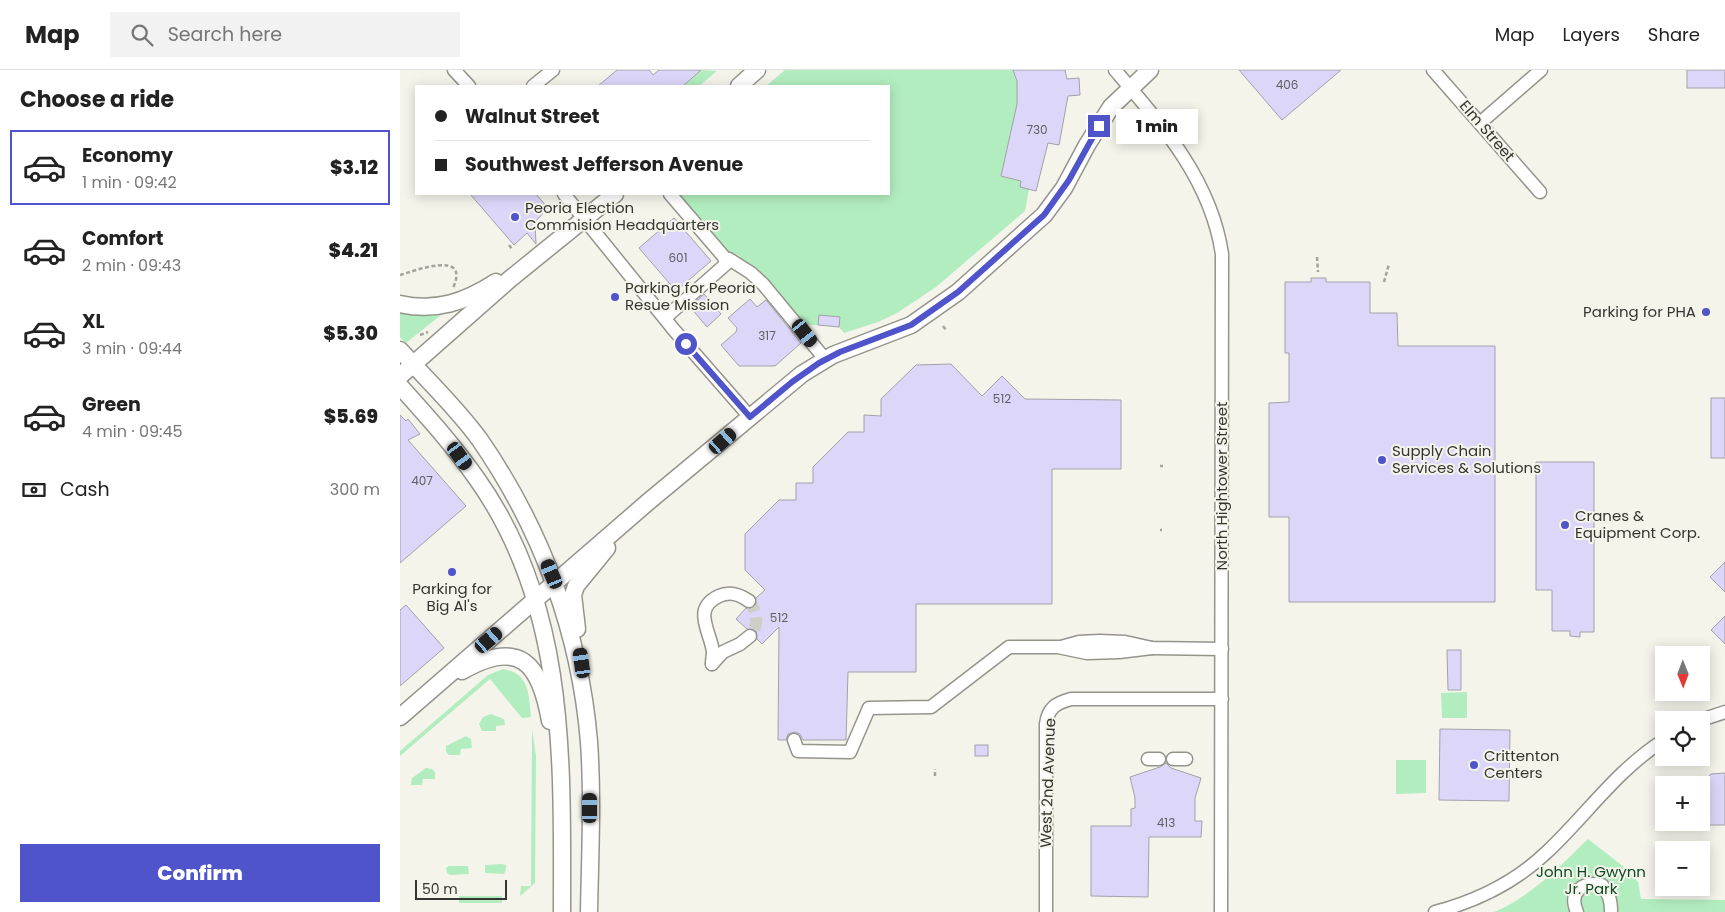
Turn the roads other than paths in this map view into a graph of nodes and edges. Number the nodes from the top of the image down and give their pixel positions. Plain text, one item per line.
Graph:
1 (454, 70) edge
2 (553, 70) edge
3 (757, 70) edge
4 (1115, 70) edge
5 (1150, 70) edge
6 (1433, 70) edge
7 (1541, 70) edge
8 (468, 85) edge
9 (534, 85) edge
10 (740, 85) edge
11 (1130, 88) junction
12 (1480, 123) junction
13 (1540, 192) dead end
14 (565, 195) edge
15 (614, 195) edge
16 (671, 195) edge
17 (581, 222) junction
18 (726, 260) junction
19 (400, 304) edge
20 (664, 318) junction
21 (400, 350) edge
22 (825, 359) junction
23 (413, 365) junction
24 (400, 376) edge
25 (400, 386) edge
26 (750, 417) junction
27 (662, 492) junction
28 (555, 582) junction
29 (535, 599) junction
30 (748, 601) dead end
31 (750, 636) dead end
32 (1222, 649) junction
33 (1222, 699) junction
34 (419, 700) junction
35 (1725, 712) edge
36 (400, 717) edge
37 (1710, 717) edge
38 (794, 740) dead end
39 (1655, 747) edge
40 (590, 796) junction
41 (562, 843) junction
42 (562, 912) edge
43 (589, 912) edge
44 (1046, 912) edge
45 (1221, 912) edge
46 (1435, 912) edge
47 (1577, 912) edge
48 (1611, 912) edge

1 - 8 street
2 - 9 street
3 - 10 main road
4 - 11 street, North Hightower Street
5 - 11 main road
6 - 12 street, Elm Street
7 - 12 street
11 - 22 main road
11 - 32 street, North Hightower Street
12 - 13 street, Elm Street
14 - 17 street
15 - 17 main road
16 - 18 street
17 - 19 main road
17 - 20 street
17 - 23 main road
18 - 20 street
18 - 22 street
20 - 26 street
21 - 23 main road
22 - 26 main road
23 - 24 main road
23 - 28 main road
25 - 29 main road
26 - 27 main road
27 - 28 main road
27 - 40 main road
28 - 29 main road
28 - 40 main road
29 - 34 main road
29 - 41 main road
30 - 31 street
32 - 33 street, North Hightower Street
32 - 38 street
33 - 44 street, West 2nd Avenue
33 - 45 street, North Hightower Street
34 - 36 main road
34 - 41 main road
35 - 37 street
39 - 46 street
40 - 43 main road
41 - 42 main road
47 - 48 street

